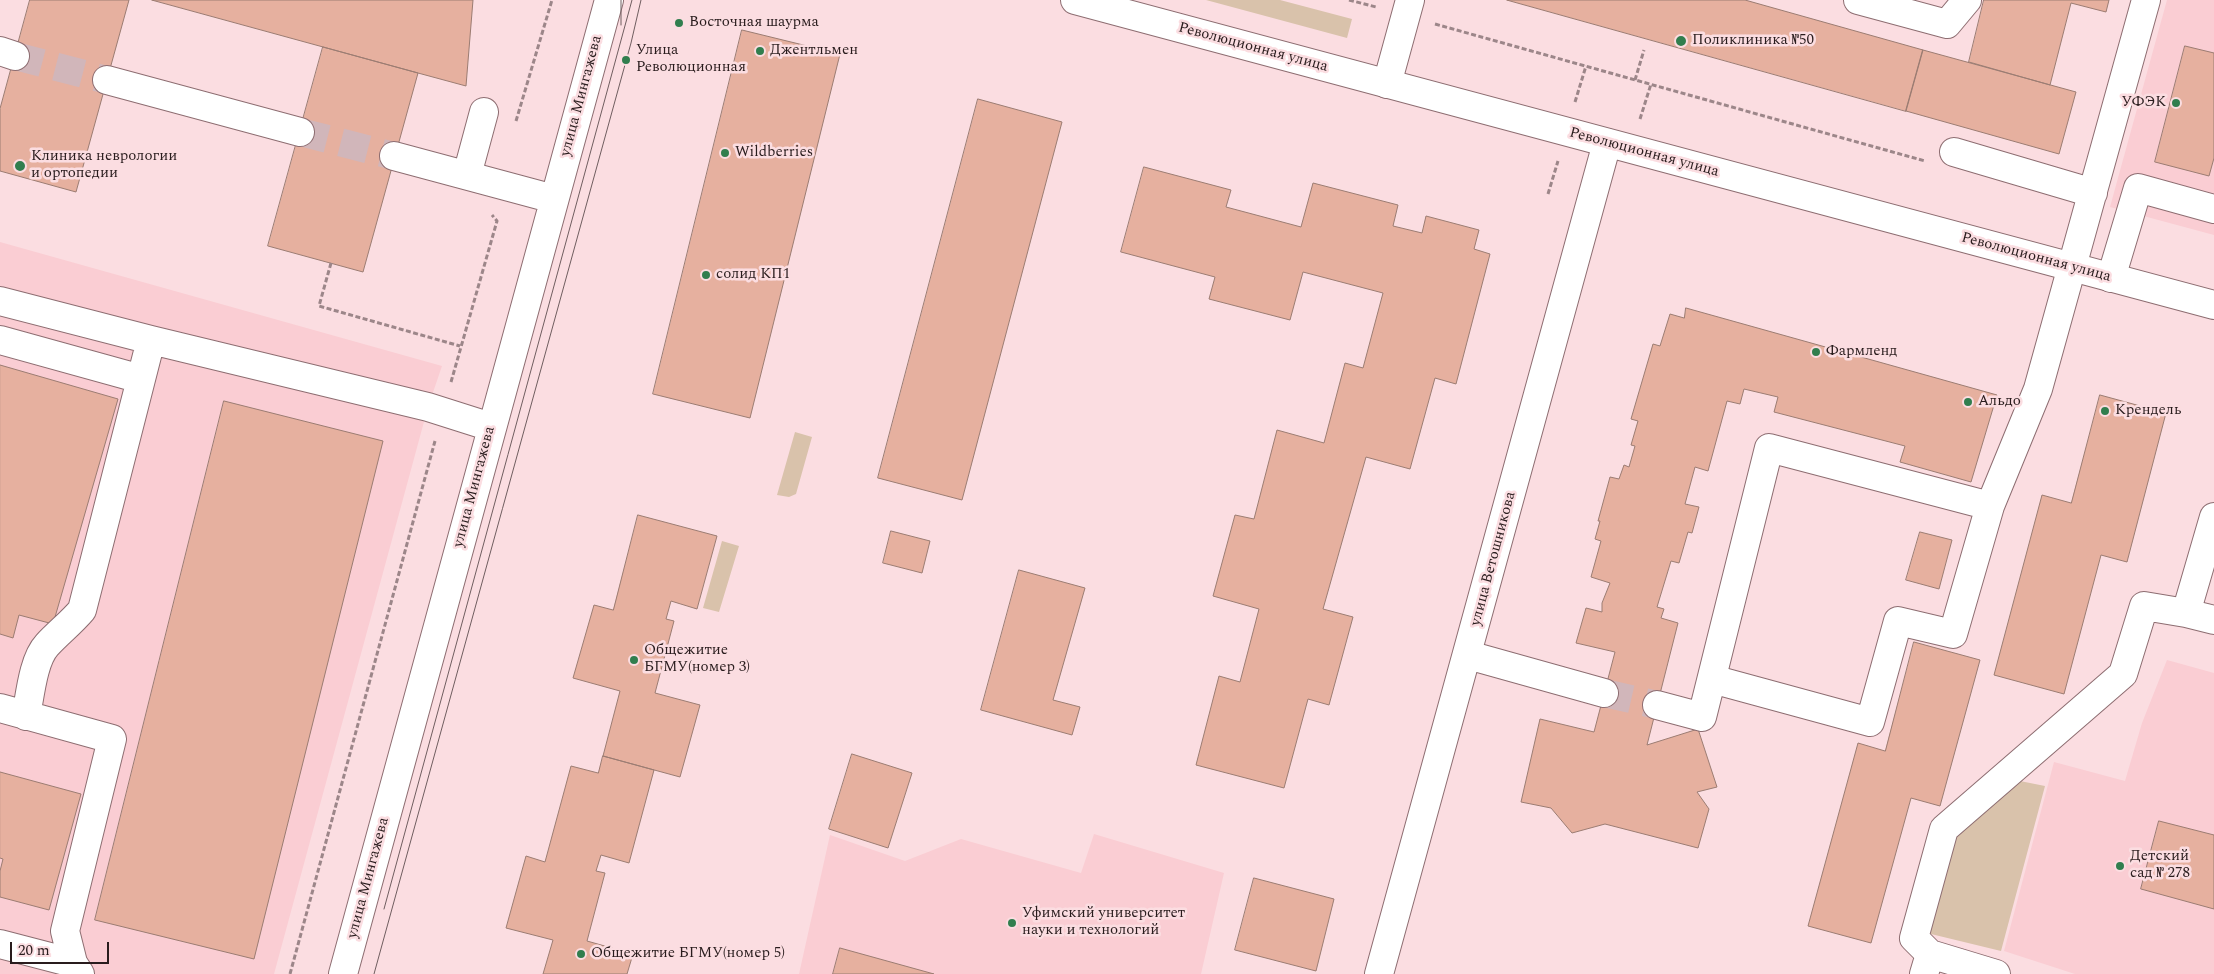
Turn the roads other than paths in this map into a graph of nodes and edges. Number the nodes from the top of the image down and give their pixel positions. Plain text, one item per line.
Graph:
1 (1075, 0) edge
2 (1858, 0) edge
3 (1967, 0) edge
4 (2146, 0) edge
5 (603, 8) edge
6 (1408, 8) edge
7 (107, 80) tunnel mouth
8 (1387, 84) junction
9 (484, 112) dead end
10 (300, 132) tunnel mouth
11 (1607, 143) junction
12 (1954, 152) dead end
13 (394, 156) tunnel mouth
14 (467, 176) junction
15 (2092, 193) junction
16 (554, 199) junction
17 (2214, 209) edge
18 (2072, 267) junction
19 (2111, 278) junction
20 (0, 301) edge
21 (2214, 305) edge
22 (0, 340) edge
23 (151, 340) junction
24 (141, 379) junction
25 (492, 427) junction
26 (1990, 506) junction
27 (2214, 517) edge
28 (2186, 613) junction
29 (2214, 620) edge
30 (1468, 655) junction
31 (1712, 679) junction
32 (1604, 693) tunnel mouth
33 (1657, 705) tunnel mouth
34 (0, 708) edge
35 (26, 716) junction
36 (0, 944) edge
37 (1927, 964) edge
38 (77, 968) edge
39 (343, 974) edge
40 (1379, 974) edge
41 (1996, 974) edge

1 - 8 street, Революционная улица
2 - 3 street
4 - 15 street
5 - 16 street, улица Мингажева
6 - 8 street
7 - 10 street
8 - 11 street, Революционная улица
9 - 14 street
11 - 18 street, Революционная улица
11 - 30 street, улица Ветошникова
12 - 15 street
13 - 14 street
14 - 16 street
15 - 18 street
16 - 25 street, улица Мингажева
17 - 19 street
18 - 19 street, Революционная улица
18 - 26 street
19 - 21 street, Революционная улица
20 - 23 street
22 - 24 street
23 - 24 street
23 - 25 street
24 - 35 street
25 - 39 street, улица Мингажева
26 - 31 street
26 - 31 street
27 - 28 street
28 - 29 street
28 - 37 street
30 - 32 street
30 - 40 street, улица Ветошникова
31 - 33 street
34 - 35 street
35 - 38 street
36 - 38 street
37 - 41 street

